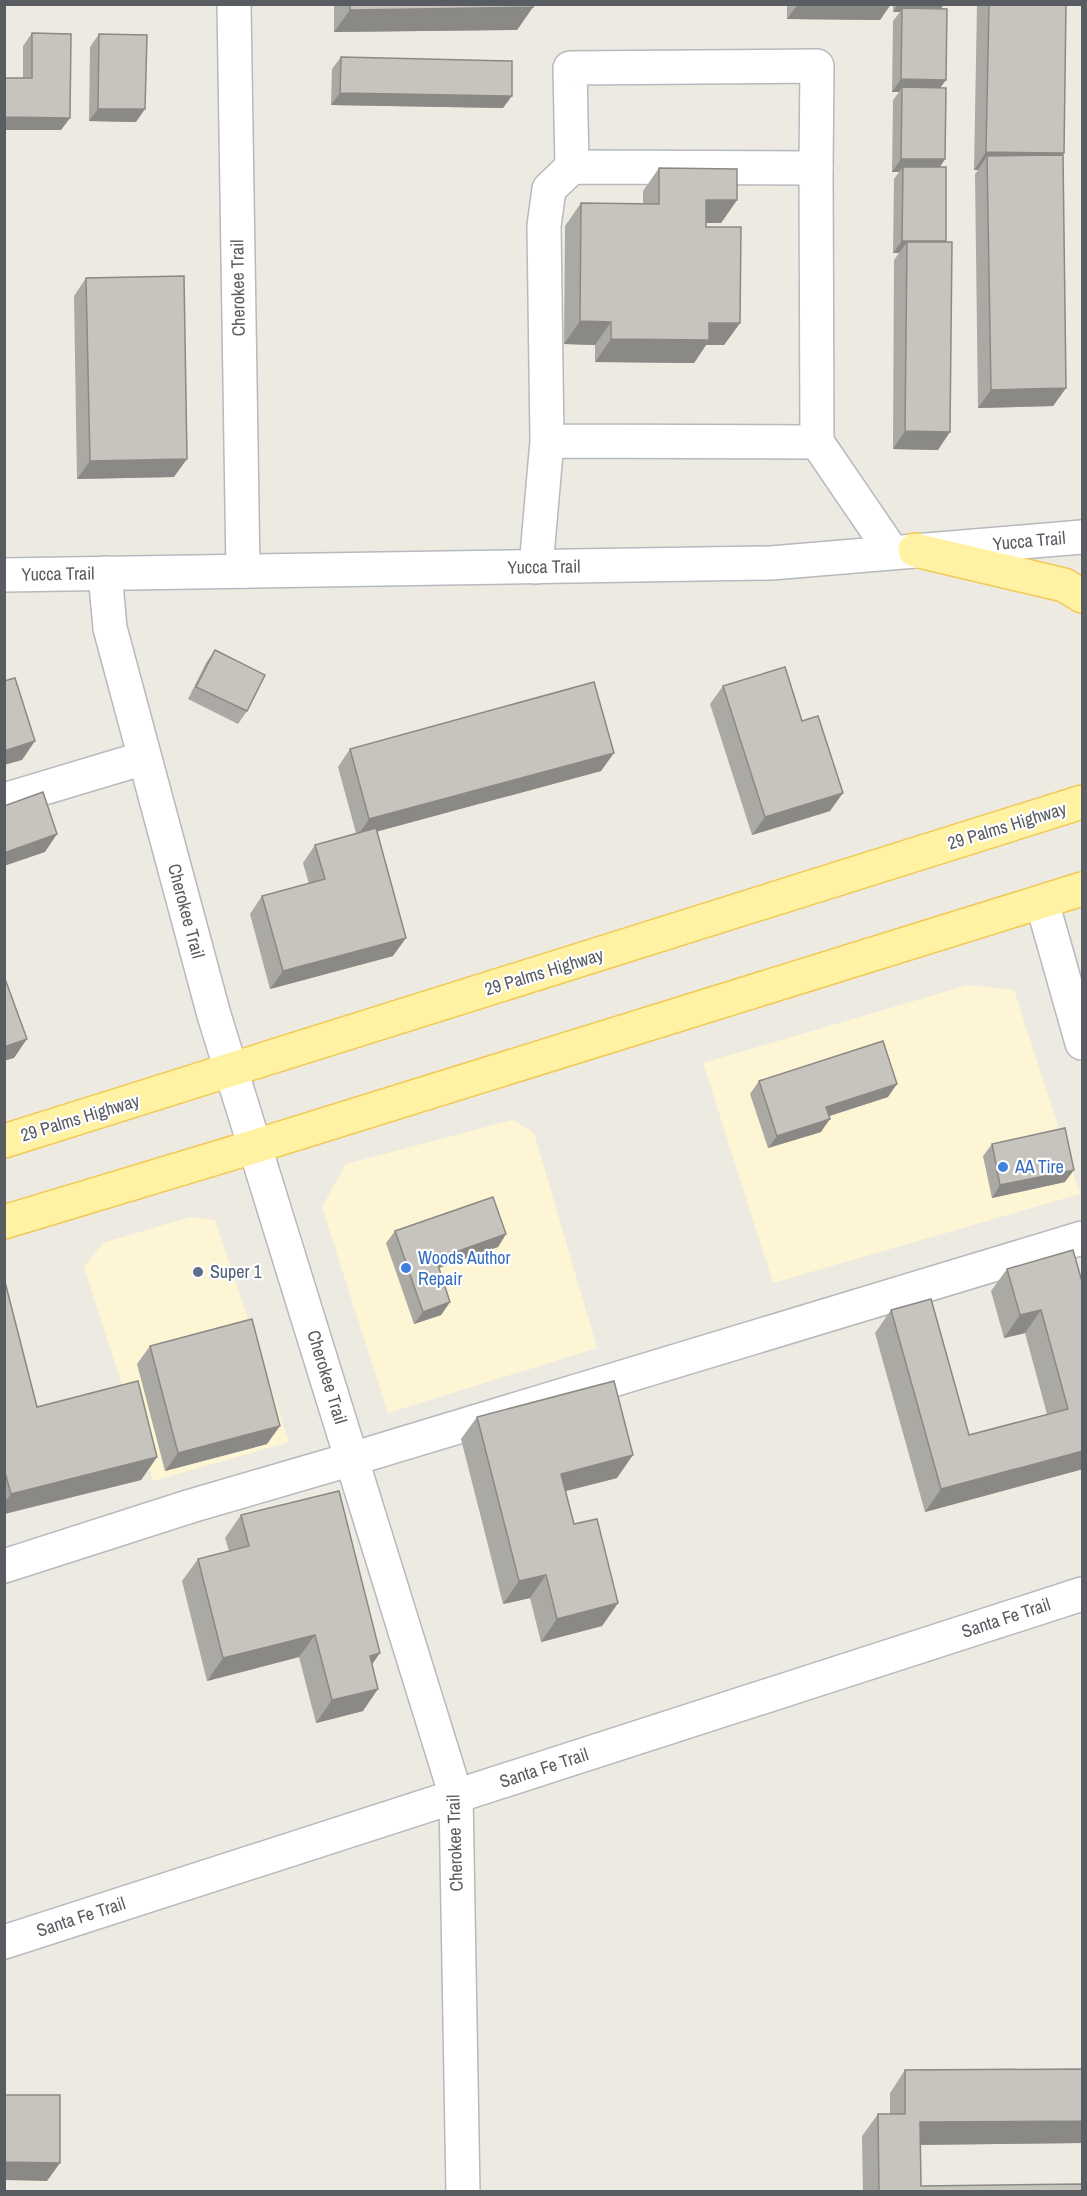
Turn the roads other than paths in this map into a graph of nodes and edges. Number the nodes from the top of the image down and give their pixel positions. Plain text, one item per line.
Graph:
1 (234, 4) edge
2 (572, 167) junction
3 (816, 168) junction
4 (547, 441) junction
5 (817, 442) junction
6 (1083, 537) edge
7 (903, 551) junction
8 (536, 567) junction
9 (243, 571) junction
10 (105, 573) junction
11 (4, 575) edge
12 (1083, 596) edge
13 (144, 758) junction
14 (4, 800) edge
15 (1083, 802) edge
16 (1083, 889) edge
17 (1042, 902) junction
18 (1083, 1043) edge
19 (232, 1070) junction
20 (4, 1141) edge
21 (256, 1146) junction
22 (4, 1222) edge
23 (1083, 1238) edge
24 (352, 1459) junction
25 (4, 1566) edge
26 (1083, 1594) edge
27 (456, 1796) junction
28 (4, 1942) edge
29 (464, 2192) edge

1 - 9 street, Cherokee Trail
2 - 3 street
2 - 3 street
2 - 4 street
3 - 5 street
4 - 5 street
4 - 8 street
5 - 7 street
6 - 7 street, Yucca Trail
7 - 8 street, Yucca Trail
7 - 12 main road
8 - 9 street, Yucca Trail
9 - 10 street, Yucca Trail
10 - 11 street, Yucca Trail
10 - 13 street, Cherokee Trail
13 - 14 street
13 - 19 street, Cherokee Trail
15 - 19 main road, 29 Palms Highway
16 - 17 main road
17 - 18 street
17 - 21 main road
19 - 20 main road, 29 Palms Highway
19 - 21 street, Cherokee Trail
21 - 22 main road
21 - 24 street, Cherokee Trail
23 - 24 street
24 - 25 street
24 - 27 street, Cherokee Trail
26 - 27 street, Santa Fe Trail
27 - 28 street, Santa Fe Trail
27 - 29 street, Cherokee Trail

